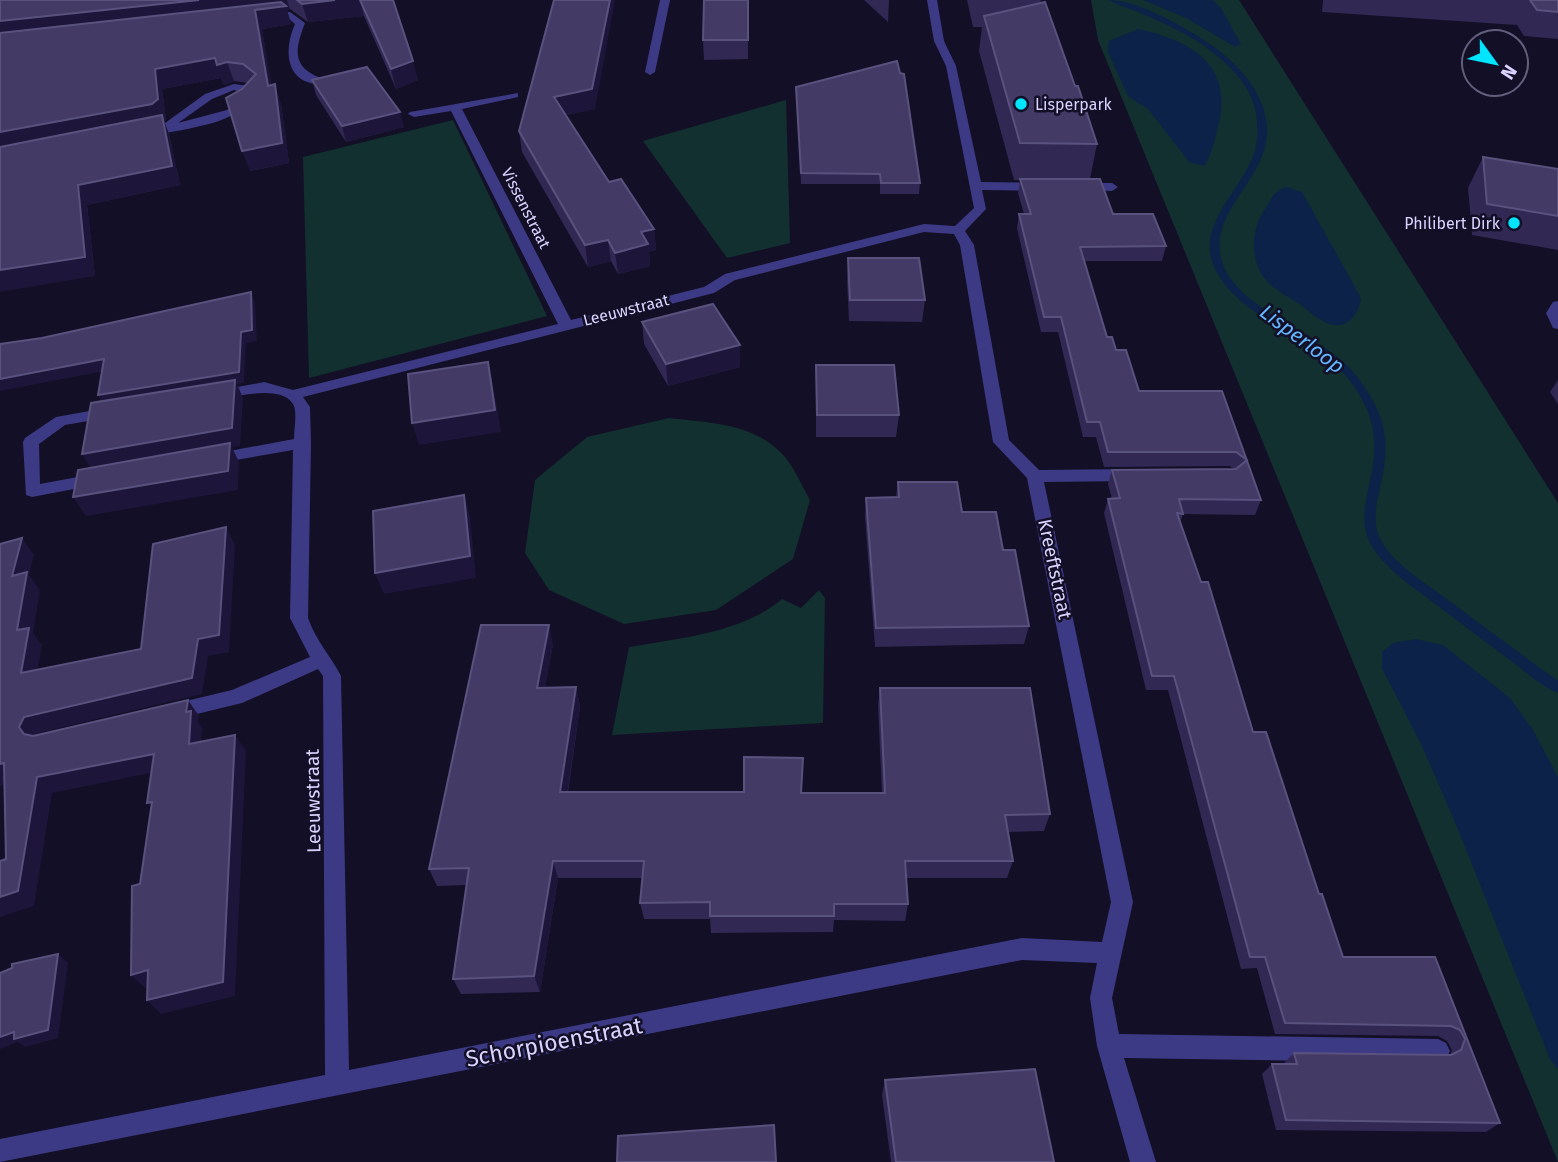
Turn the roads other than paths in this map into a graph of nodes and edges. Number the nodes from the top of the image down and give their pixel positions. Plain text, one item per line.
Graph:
1 (665, 0) edge
2 (932, 0) edge
3 (247, 19) edge
4 (650, 72) dead end
5 (323, 82) edge
6 (514, 94) dead end
7 (455, 107) junction
8 (414, 114) dead end
9 (166, 127) junction
10 (133, 136) edge
11 (976, 186) junction
12 (1112, 187) dead end
13 (958, 230) junction
14 (1558, 305) edge
15 (566, 325) junction
16 (1558, 325) edge
17 (293, 395) junction
18 (196, 398) edge
19 (129, 409) edge
20 (303, 443) junction
21 (194, 462) edge
22 (1147, 475) edge
23 (113, 476) edge
24 (1035, 476) junction
25 (324, 659) junction
26 (154, 716) edge
27 (1110, 953) junction
28 (1109, 1046) junction
29 (1438, 1051) dead end
30 (337, 1084) junction
31 (0, 1151) edge
32 (1143, 1162) edge

1 - 4 street
2 - 11 street
3 - 5 street
6 - 7 street
7 - 8 street
7 - 15 street, Vissenstraat
9 - 9 street
9 - 10 street
11 - 12 street
11 - 13 street
13 - 15 street, Leeuwstraat
13 - 24 street
14 - 16 street
15 - 17 street, Leeuwstraat
17 - 18 street, Leeuwstraat
17 - 20 street, Leeuwstraat
19 - 23 street
20 - 21 street
20 - 25 street, Leeuwstraat
22 - 24 street
24 - 27 street, Kreeftstraat
25 - 26 street
25 - 30 street, Leeuwstraat
27 - 28 street, Kreeftstraat
27 - 30 street, Schorpioenstraat
28 - 29 street
28 - 32 street, Kreeftstraat
30 - 31 street, Schorpioenstraat

